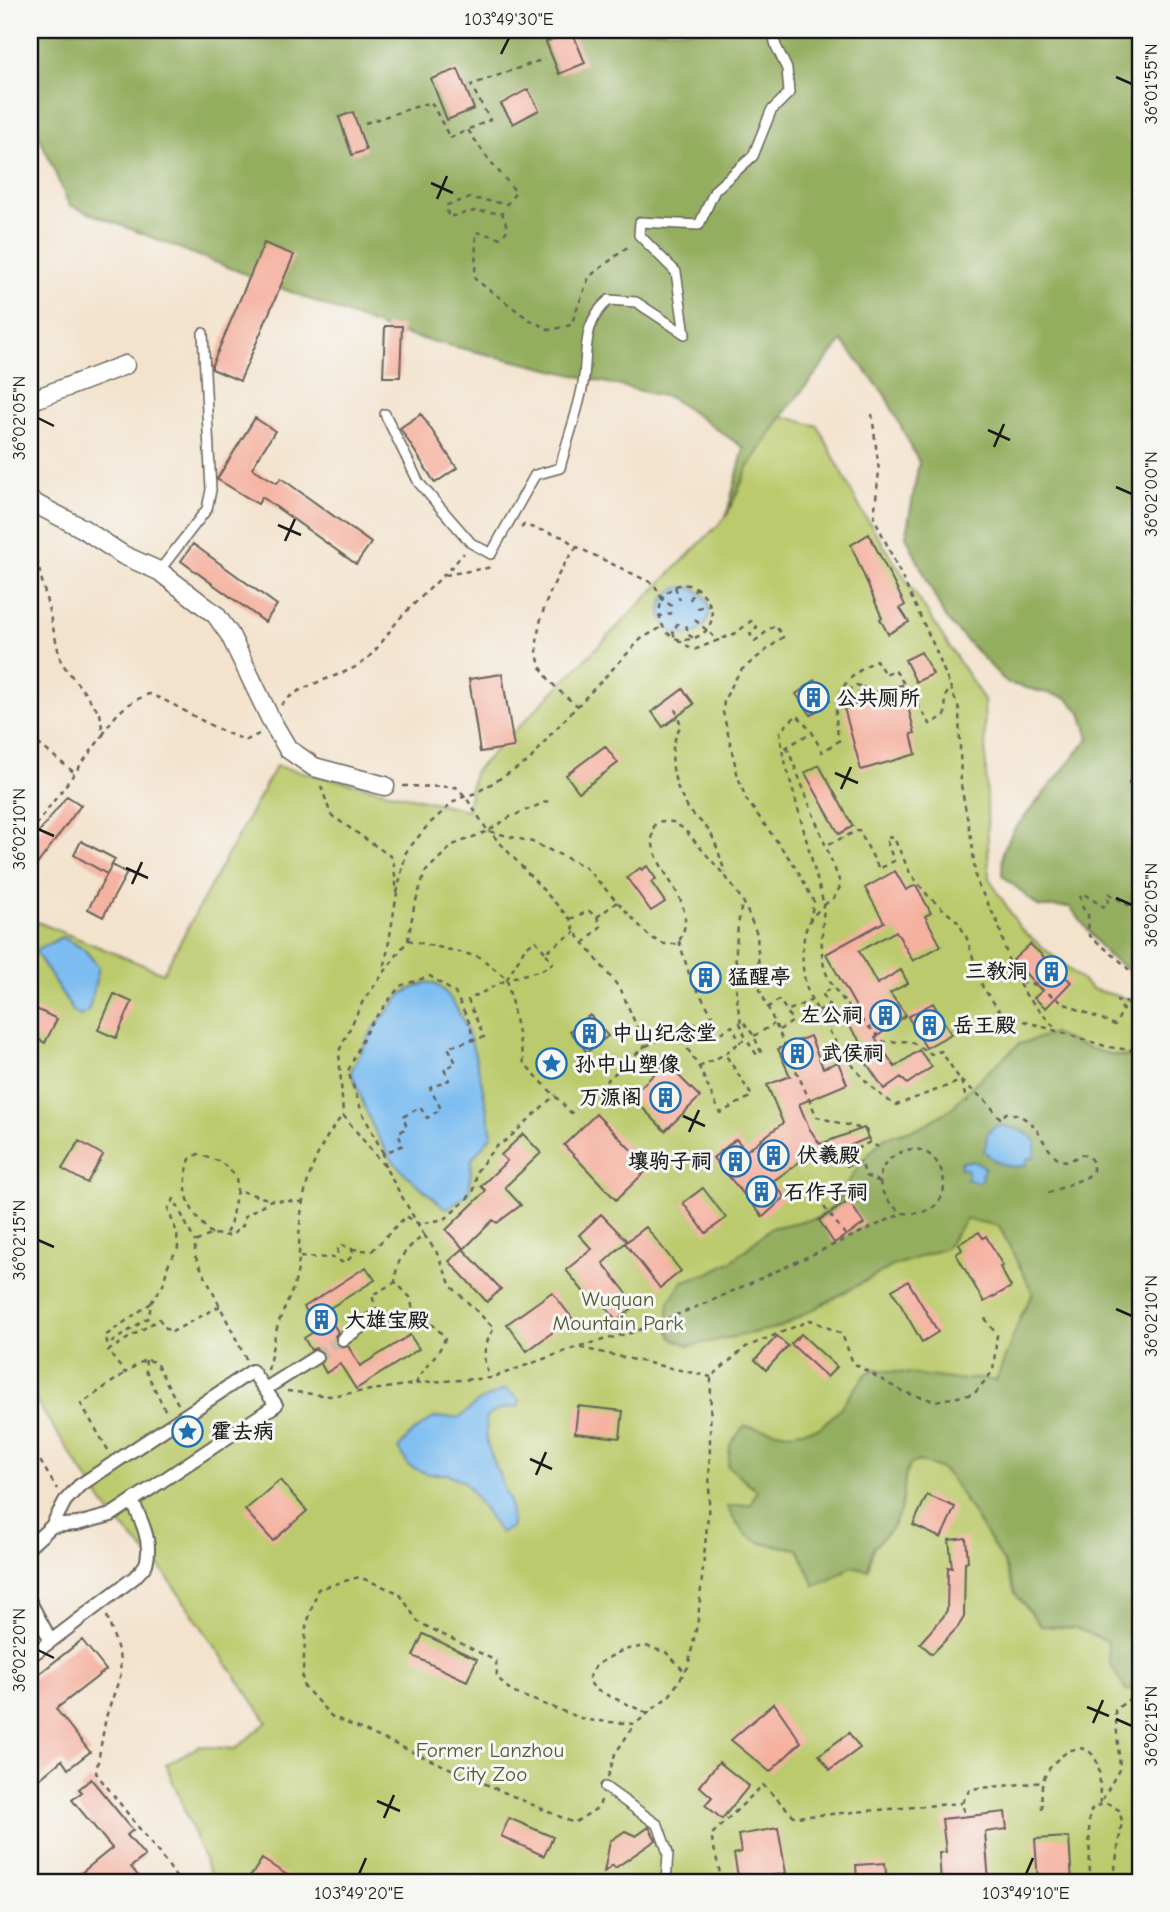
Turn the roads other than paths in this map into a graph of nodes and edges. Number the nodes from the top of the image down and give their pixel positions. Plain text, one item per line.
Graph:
1 (772, 30) edge
2 (203, 333) dead end
3 (125, 365) dead end
4 (30, 401) edge
5 (385, 414) dead end
6 (30, 501) edge
7 (159, 571) junction
8 (385, 786) road end
9 (377, 1315) road end
10 (343, 1339) tunnel mouth
11 (316, 1357) tunnel mouth
12 (265, 1389) junction
13 (132, 1501) junction
14 (52, 1526) junction
15 (30, 1546) edge
16 (30, 1602) edge
17 (51, 1641) junction
18 (30, 1656) edge
19 (605, 1787) road end
20 (666, 1882) edge

1 - 5 lane
2 - 7 lane
3 - 4 street
6 - 7 street
7 - 8 street
9 - 10 street
11 - 12 street
12 - 13 street
12 - 14 street
13 - 14 street
13 - 17 street
14 - 15 street
16 - 17 street
17 - 18 street
19 - 20 lane

